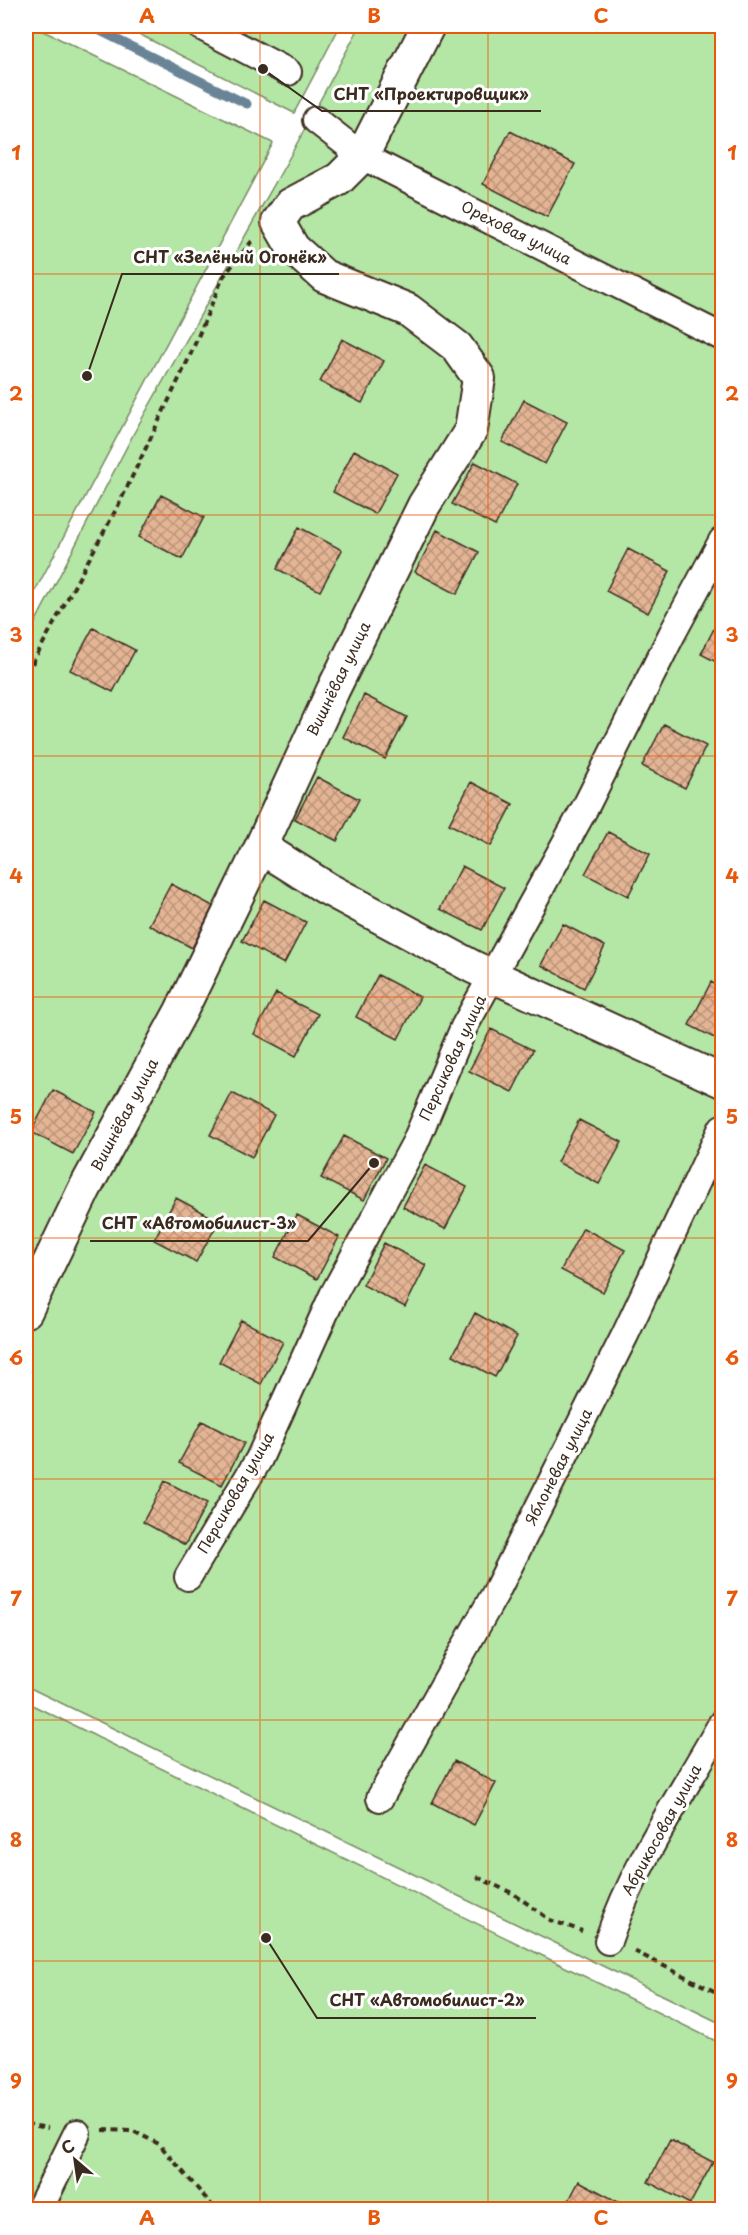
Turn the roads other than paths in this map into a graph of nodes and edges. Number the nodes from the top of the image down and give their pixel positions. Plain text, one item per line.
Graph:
1 (200, 26) edge
2 (428, 26) edge
3 (288, 72) dead end
4 (316, 120) dead end
5 (362, 156) junction
6 (723, 336) edge
7 (723, 541) edge
8 (261, 848) junction
9 (492, 976) junction
10 (723, 1081) edge
11 (723, 1128) edge
12 (26, 1311) edge
13 (188, 1577) dead end
14 (723, 1723) edge
15 (380, 1798) dead end
16 (608, 1941) dead end
17 (77, 2133) road end
18 (39, 2210) edge

1 - 3 street
2 - 5 street
4 - 5 street, Ореховая улица
5 - 6 street, Ореховая улица
5 - 8 street, Вишнёвая улица
7 - 9 street, Персиковая улица
8 - 9 street
8 - 12 street, Вишнёвая улица
9 - 10 street
9 - 13 street, Персиковая улица
11 - 15 street, Яблоневая улица
14 - 16 street, Абрикосовая улица
17 - 18 street

